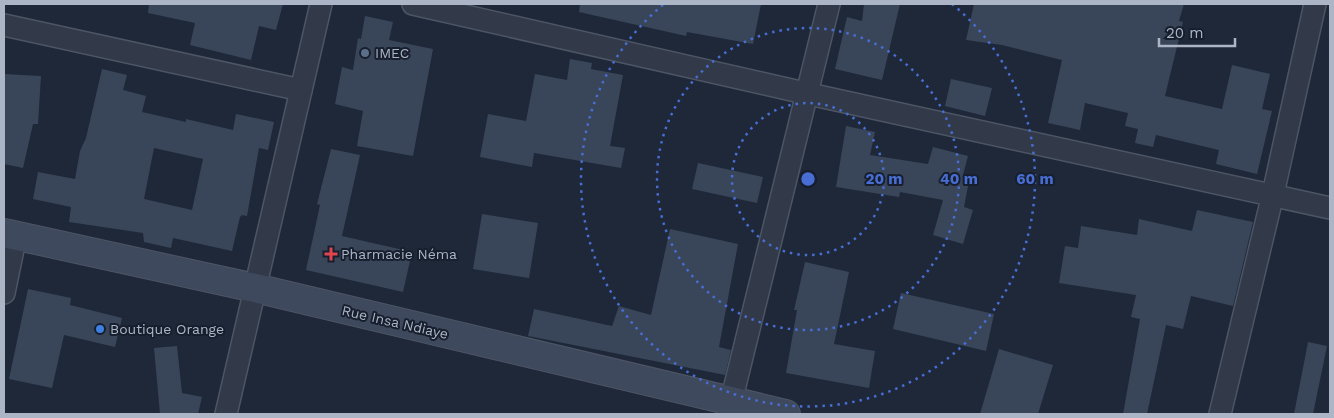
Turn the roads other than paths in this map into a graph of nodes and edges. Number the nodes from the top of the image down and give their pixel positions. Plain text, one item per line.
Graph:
1 (321, 4) edge
2 (413, 4) edge
3 (829, 4) edge
4 (1315, 4) edge
5 (4, 26) edge
6 (301, 90) junction
7 (809, 94) junction
8 (1273, 194) junction
9 (1330, 208) edge
10 (10, 234) edge
11 (255, 288) junction
12 (4, 293) edge
13 (729, 408) edge
14 (226, 414) edge
15 (786, 414) edge
16 (1220, 414) edge

1 - 6 street
2 - 7 street
3 - 7 street
4 - 8 street
5 - 6 street
6 - 11 street
7 - 8 street
7 - 13 street
8 - 9 street
8 - 16 street
10 - 11 main road, Rue Insa Ndiaye
10 - 12 street
11 - 13 main road, Rue Insa Ndiaye
11 - 14 street
13 - 15 main road, Rue Insa Ndiaye

